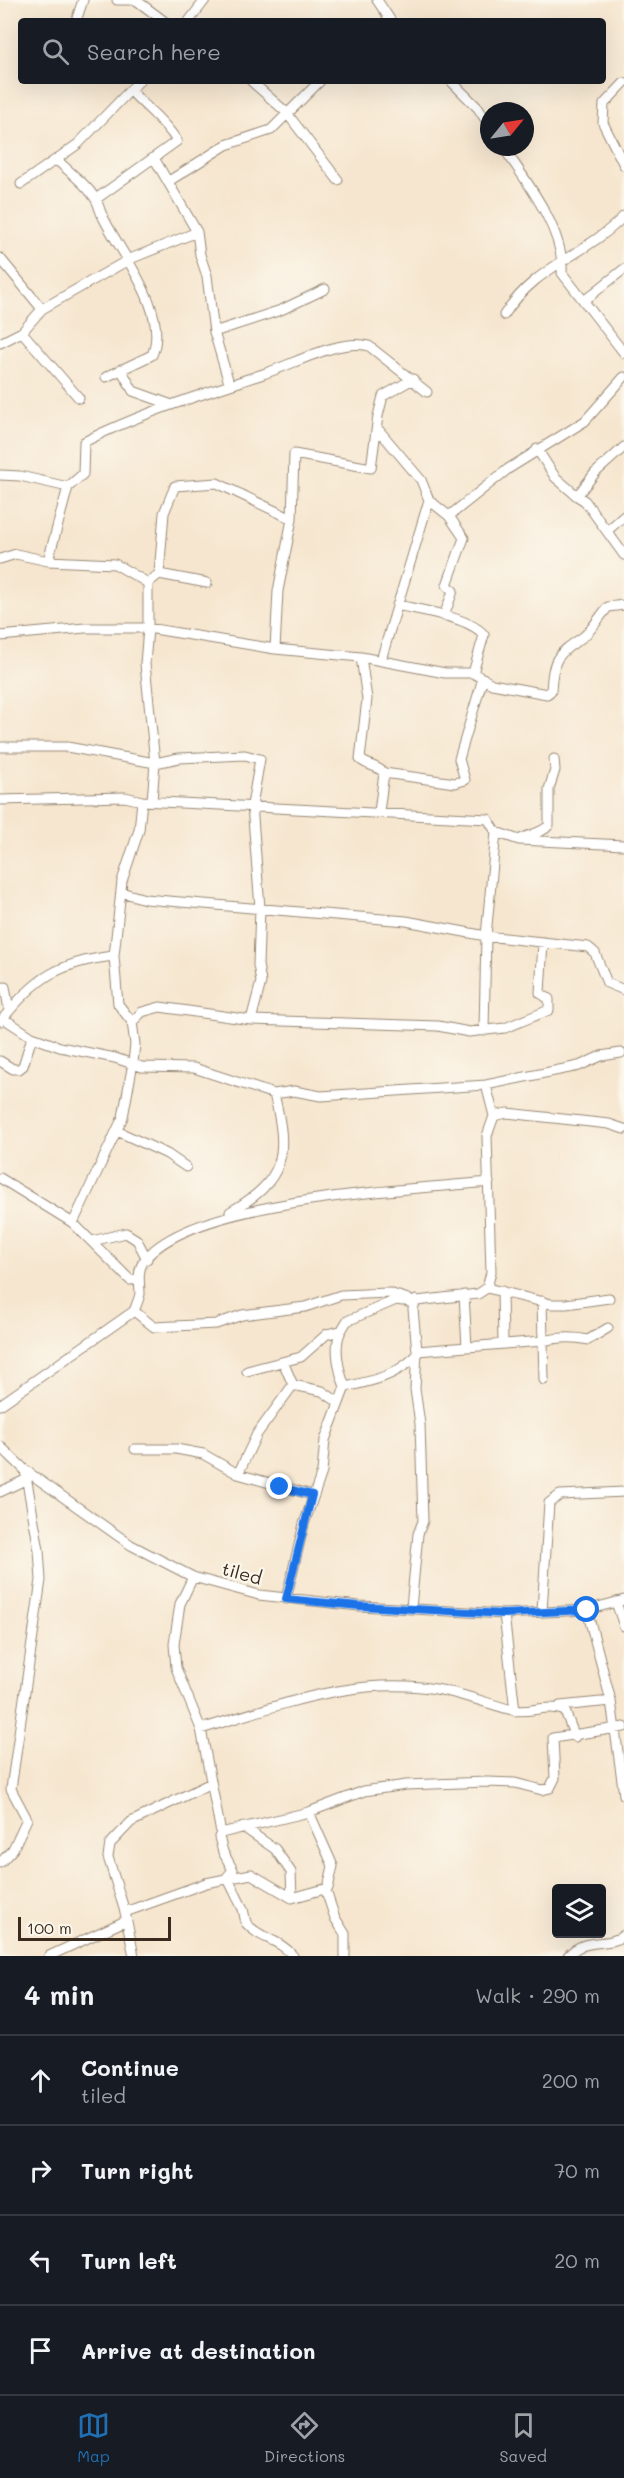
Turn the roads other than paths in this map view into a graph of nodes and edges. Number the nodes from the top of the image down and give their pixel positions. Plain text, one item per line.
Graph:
1 (83, 0) edge
2 (117, 0) edge
3 (205, 0) edge
4 (377, 0) edge
5 (77, 18) edge
6 (160, 18) edge
7 (191, 18) edge
8 (389, 18) edge
9 (624, 83) edge
10 (137, 84) edge
11 (257, 84) edge
12 (317, 84) edge
13 (454, 84) edge
14 (465, 84) edge
15 (460, 89) junction
16 (131, 91) junction
17 (286, 112) junction
18 (480, 114) edge
19 (509, 156) edge
20 (154, 158) junction
21 (57, 160) junction
22 (624, 165) edge
23 (338, 180) dead end
24 (169, 181) junction
25 (21, 184) dead end
26 (96, 199) junction
27 (624, 216) edge
28 (197, 232) junction
29 (0, 258) edge
30 (130, 260) junction
31 (563, 260) junction
32 (624, 269) edge
33 (325, 289) dead end
34 (585, 300) junction
35 (42, 309) junction
36 (504, 315) dead end
37 (22, 332) junction
38 (214, 332) junction
39 (0, 343) edge
40 (624, 353) edge
41 (121, 369) junction
42 (106, 377) dead end
43 (624, 377) edge
44 (413, 380) junction
45 (229, 383) junction
46 (427, 392) dead end
47 (79, 398) dead end
48 (172, 405) junction
49 (377, 428) junction
50 (624, 447) edge
51 (537, 449) junction
52 (0, 475) edge
53 (68, 487) junction
54 (577, 496) junction
55 (429, 500) junction
56 (449, 516) junction
57 (624, 516) edge
58 (292, 519) junction
59 (607, 531) junction
60 (624, 555) edge
61 (0, 559) edge
62 (48, 561) junction
63 (159, 574) junction
64 (147, 583) junction
65 (207, 583) dead end
66 (397, 604) junction
67 (624, 605) edge
68 (444, 616) junction
69 (148, 628) junction
70 (0, 636) edge
71 (275, 649) junction
72 (361, 657) junction
73 (381, 660) junction
74 (473, 673) junction
75 (483, 678) junction
76 (0, 747) edge
77 (554, 759) dead end
78 (155, 763) junction
79 (384, 773) junction
80 (0, 800) edge
81 (147, 801) junction
82 (252, 805) junction
83 (379, 812) junction
84 (496, 832) junction
85 (519, 840) junction
86 (624, 845) edge
87 (121, 892) junction
88 (261, 908) junction
89 (486, 936) junction
90 (543, 942) junction
91 (114, 956) junction
92 (3, 986) edge
93 (624, 990) edge
94 (19, 997) junction
95 (118, 1004) junction
96 (139, 1014) junction
97 (4, 1017) edge
98 (251, 1020) junction
99 (132, 1022) junction
100 (484, 1031) junction
101 (32, 1037) junction
102 (621, 1053) dead end
103 (0, 1061) edge
104 (133, 1063) junction
105 (486, 1084) junction
106 (274, 1094) junction
107 (494, 1116) junction
108 (624, 1129) edge
109 (117, 1131) junction
110 (186, 1167) dead end
111 (0, 1178) edge
112 (489, 1182) junction
113 (223, 1216) junction
114 (73, 1223) junction
115 (92, 1241) junction
116 (147, 1259) junction
117 (139, 1279) junction
118 (487, 1288) junction
119 (502, 1291) junction
120 (464, 1295) junction
121 (609, 1298) dead end
122 (412, 1301) junction
123 (543, 1301) junction
124 (134, 1311) junction
125 (608, 1328) dead end
126 (341, 1331) junction
127 (543, 1341) junction
128 (503, 1344) junction
129 (466, 1347) junction
130 (416, 1354) junction
131 (284, 1364) junction
132 (247, 1371) dead end
133 (544, 1380) dead end
134 (293, 1385) junction
135 (345, 1388) junction
136 (338, 1402) junction
137 (0, 1405) edge
138 (0, 1446) edge
139 (135, 1449) dead end
140 (26, 1474) junction
141 (238, 1474) junction
142 (0, 1492) edge
143 (624, 1492) edge
144 (312, 1495) junction
145 (193, 1577) junction
146 (286, 1599) junction
147 (620, 1601) edge
148 (411, 1608) junction
149 (587, 1610) junction
150 (542, 1611) junction
151 (504, 1614) junction
152 (624, 1626) edge
153 (611, 1701) junction
154 (548, 1706) junction
155 (515, 1711) junction
156 (619, 1728) edge
157 (201, 1729) junction
158 (575, 1737) junction
159 (211, 1783) junction
160 (624, 1795) edge
161 (309, 1812) junction
162 (243, 1827) junction
163 (221, 1833) junction
164 (13, 1849) junction
165 (0, 1852) edge
166 (0, 1863) edge
167 (227, 1877) junction
168 (326, 1891) junction
169 (292, 1898) junction
170 (125, 1916) junction
171 (624, 1935) edge
172 (49, 1956) edge
173 (134, 1956) edge
174 (293, 1956) edge
175 (345, 1956) edge
176 (568, 1956) edge

1 - 5 street
2 - 6 street
3 - 7 street
4 - 8 street
9 - 22 street
10 - 16 street
11 - 17 street
12 - 17 street
13 - 15 street
14 - 15 street
15 - 18 street
16 - 20 street
16 - 21 street
17 - 23 street
17 - 24 street
19 - 31 street
20 - 24 street
20 - 26 street
21 - 25 street
21 - 26 street
24 - 28 street
26 - 30 street
27 - 31 street
28 - 30 street
28 - 38 street
29 - 35 street
30 - 35 street
30 - 41 street
31 - 34 street
31 - 36 street
32 - 34 street
33 - 38 street
34 - 40 street
35 - 37 street
37 - 39 street
37 - 47 street
38 - 45 street
41 - 42 street
41 - 48 street
43 - 51 street
44 - 45 street
44 - 46 street
44 - 49 street
45 - 48 street
48 - 53 street
49 - 55 street
49 - 58 street
50 - 54 street
51 - 54 street
51 - 56 street
52 - 53 street
53 - 62 street
54 - 59 street
55 - 56 street
55 - 66 street
56 - 68 street
57 - 59 street
58 - 63 street
58 - 71 street
59 - 60 street
61 - 62 street
62 - 64 street
63 - 64 street
63 - 65 street
64 - 69 street
66 - 68 street
66 - 73 street
67 - 75 street
68 - 74 street
69 - 70 street
69 - 71 street
69 - 78 street
71 - 72 street
72 - 73 street
72 - 79 street
73 - 74 street
74 - 75 street
75 - 79 street
76 - 78 street
77 - 85 street
78 - 81 street
78 - 82 street
79 - 83 street
80 - 81 street
81 - 82 street
81 - 87 street
82 - 83 street
82 - 88 street
83 - 84 street
84 - 85 street
84 - 89 street
85 - 86 street
87 - 88 street
87 - 91 street
88 - 89 street
88 - 98 street
89 - 90 street
89 - 100 street
90 - 93 street
90 - 100 street
91 - 94 street
91 - 95 street
92 - 94 street
92 - 97 street
94 - 97 street
95 - 96 street
95 - 99 street
96 - 98 street
96 - 99 street
97 - 101 street
98 - 100 street
99 - 104 street
101 - 103 street
101 - 104 street
102 - 105 street
104 - 106 street
104 - 109 street
105 - 106 street
105 - 107 street
106 - 113 street
107 - 108 street
107 - 112 street
109 - 110 street
109 - 114 street
111 - 114 street
112 - 113 street
112 - 118 street
113 - 116 street
114 - 115 street
115 - 116 street
115 - 117 street
116 - 117 street
117 - 124 street
118 - 119 street
118 - 120 street
119 - 123 street
119 - 128 street
120 - 122 street
120 - 129 street
121 - 123 street
122 - 124 street
122 - 126 street
122 - 130 street
123 - 127 street
124 - 137 street
125 - 127 street
126 - 131 street
126 - 135 street
127 - 128 street
127 - 133 street
128 - 129 street
129 - 130 street
130 - 135 street
130 - 148 street
131 - 132 street
131 - 134 street
134 - 136 street
134 - 141 street
135 - 136 street
136 - 144 street
138 - 140 street, tiled
139 - 141 street
140 - 142 street
140 - 145 street, tiled
140 - 164 street
141 - 144 street
143 - 150 street
144 - 146 street
145 - 146 street, tiled
145 - 157 street
146 - 148 street, tiled
147 - 149 street, tiled
147 - 152 street
148 - 151 street, tiled
149 - 150 street, tiled
149 - 153 street
150 - 151 street, tiled
151 - 155 street
153 - 154 street
153 - 156 street
154 - 155 street
154 - 158 street
155 - 157 street
156 - 158 street
156 - 160 street
157 - 159 street
158 - 161 street
159 - 163 street
159 - 170 street
161 - 162 street
161 - 168 street
162 - 163 street
162 - 169 street
163 - 167 street
164 - 165 street
164 - 166 street
167 - 169 street
167 - 170 street
167 - 174 street
168 - 169 street
168 - 175 street
170 - 172 street
170 - 173 street
171 - 176 street

